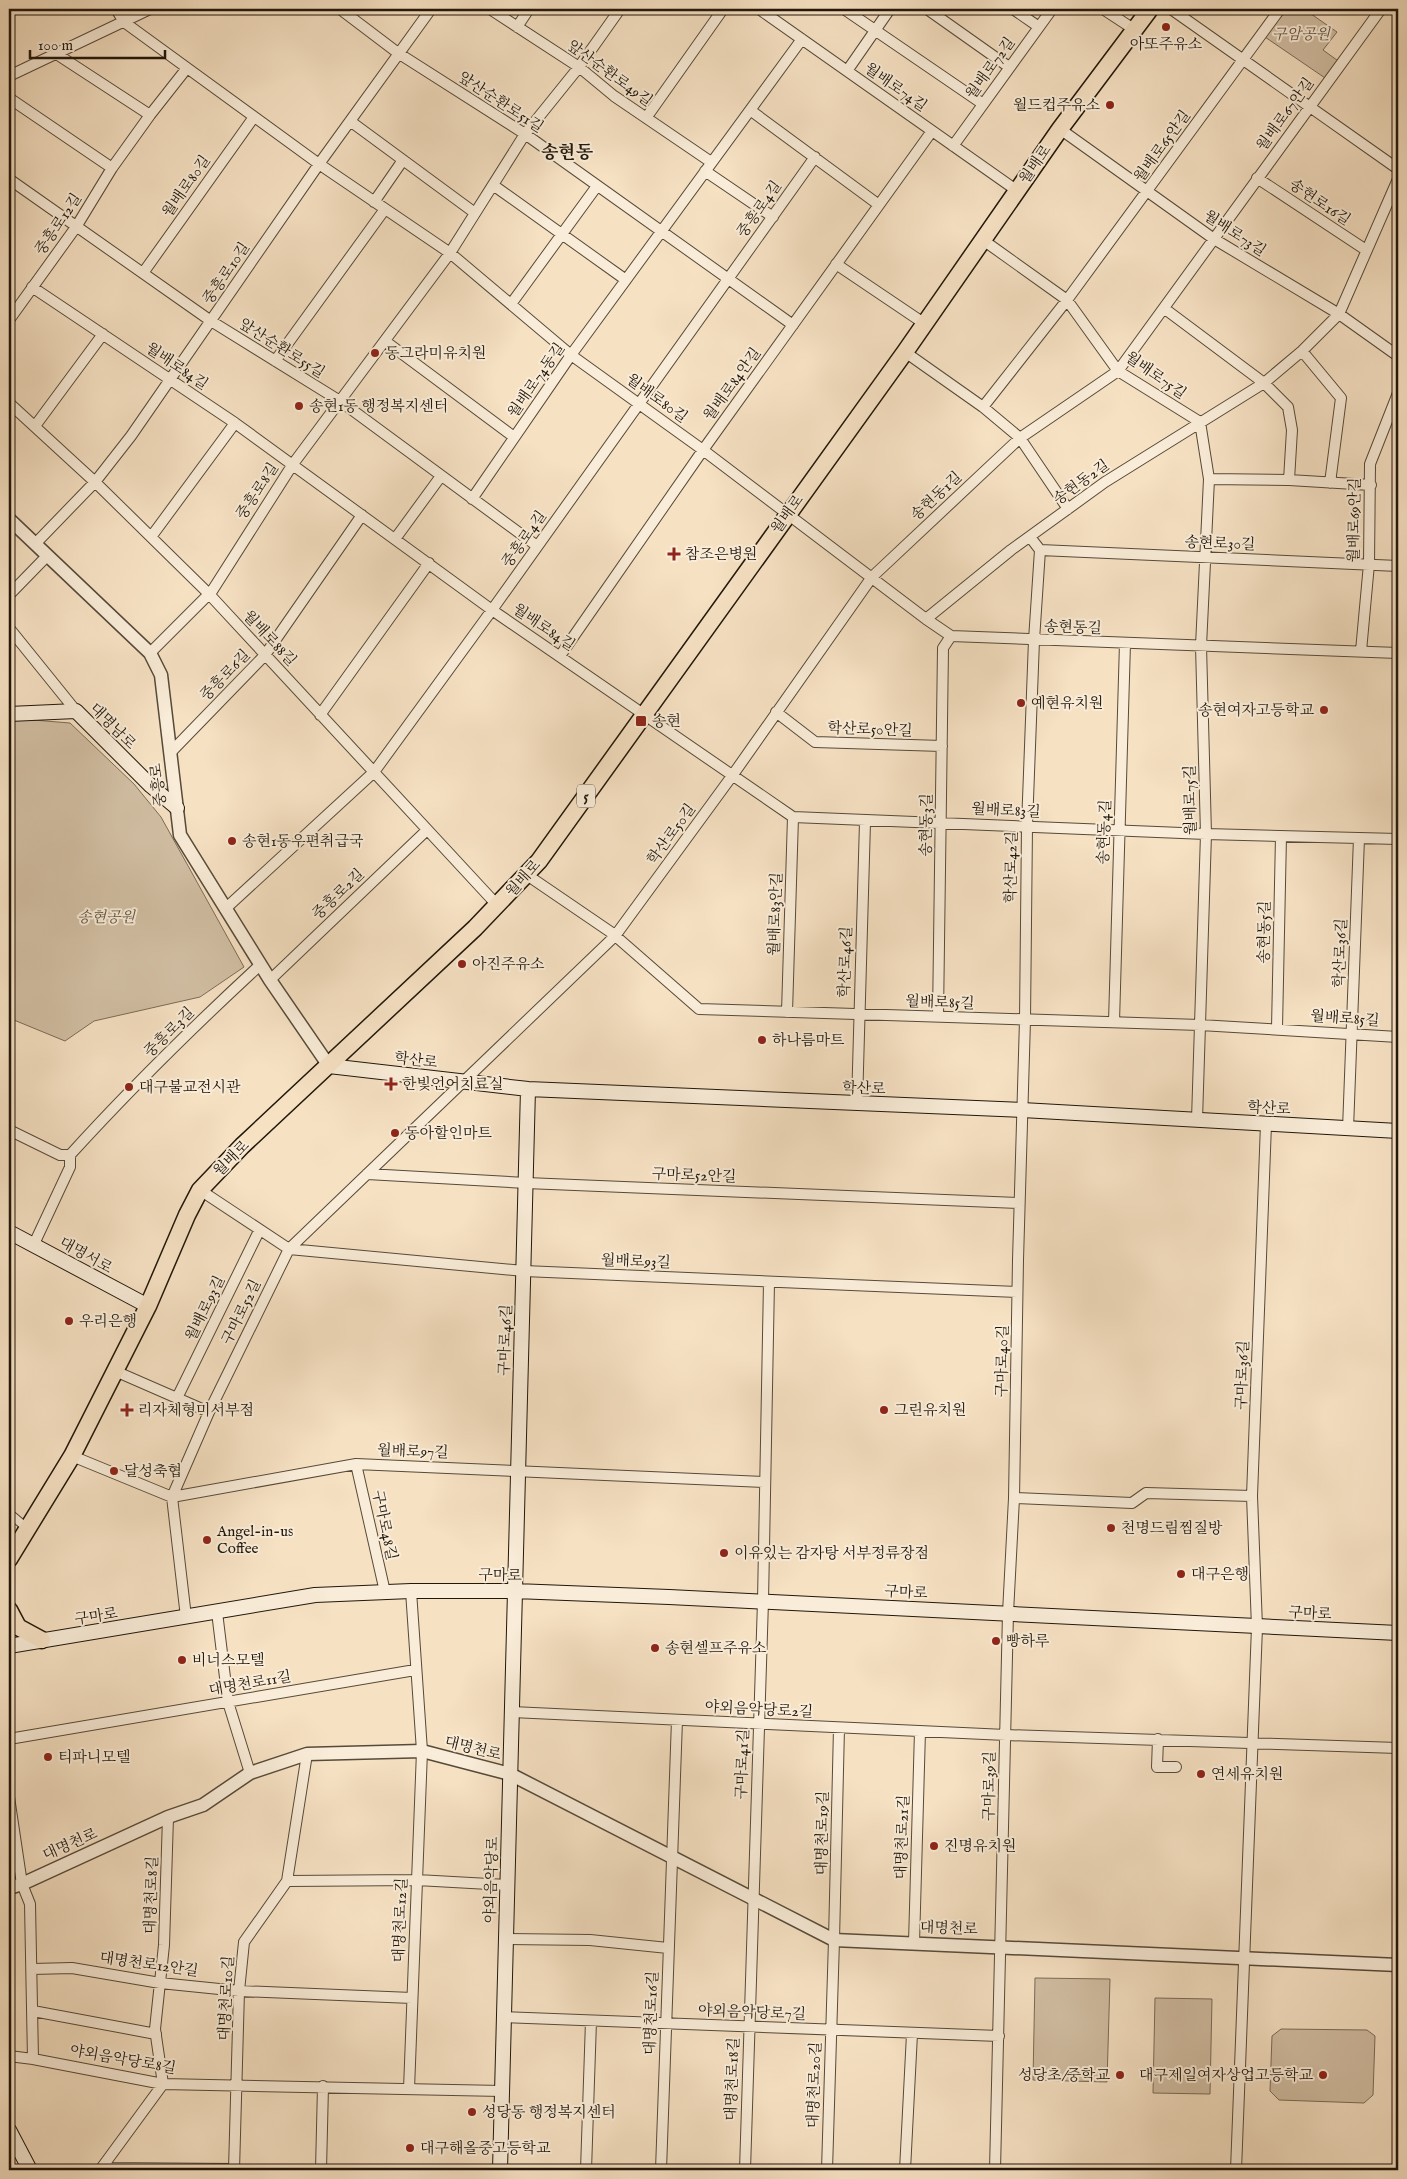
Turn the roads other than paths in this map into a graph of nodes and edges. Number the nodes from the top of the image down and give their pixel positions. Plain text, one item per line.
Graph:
1 (116, 9) edge
2 (150, 9) edge
3 (340, 9) edge
4 (431, 9) edge
5 (490, 9) edge
6 (529, 9) edge
7 (620, 9) edge
8 (722, 9) edge
9 (758, 9) edge
10 (844, 9) edge
11 (890, 9) edge
12 (927, 9) edge
13 (1013, 9) edge
14 (1052, 9) edge
15 (1103, 9) edge
16 (1150, 9) edge
17 (1171, 9) edge
18 (1280, 9) edge
19 (1381, 9) edge
20 (124, 22) junction
21 (518, 27) junction
22 (1039, 27) junction
23 (875, 30) junction
24 (1135, 30) junction
25 (802, 39) junction
26 (55, 53) junction
27 (398, 53) junction
28 (1243, 60) junction
29 (579, 67) junction
30 (1009, 67) junction
31 (187, 68) junction
32 (847, 71) junction
33 (9, 76) edge
34 (9, 98) edge
35 (983, 104) junction
36 (1309, 106) junction
37 (750, 110) junction
38 (150, 115) junction
39 (254, 117) junction
40 (646, 118) junction
41 (350, 120) junction
42 (1060, 129) junction
43 (932, 131) junction
44 (525, 134) junction
45 (953, 146) junction
46 (815, 157) junction
47 (403, 160) junction
48 (319, 164) junction
49 (708, 167) junction
50 (112, 168) junction
51 (1398, 169) edge
52 (1257, 178) junction
53 (9, 179) edge
54 (1398, 179) edge
55 (493, 185) junction
56 (597, 186) junction
57 (1016, 190) junction
58 (1148, 191) junction
59 (374, 202) junction
60 (879, 205) junction
61 (385, 209) junction
62 (475, 214) junction
63 (773, 217) junction
64 (76, 227) junction
65 (661, 232) junction
66 (562, 234) junction
67 (1214, 239) junction
68 (983, 240) junction
69 (1366, 250) junction
70 (450, 254) junction
71 (836, 264) junction
72 (143, 274) junction
73 (728, 279) junction
74 (626, 280) junction
75 (32, 287) junction
76 (1068, 300) junction
77 (511, 304) junction
78 (1164, 309) junction
79 (1339, 314) junction
80 (9, 320) edge
81 (211, 321) junction
82 (925, 324) junction
83 (793, 325) junction
84 (103, 334) junction
85 (385, 341) junction
86 (1302, 351) junction
87 (905, 352) junction
88 (571, 355) junction
89 (1398, 356) edge
90 (275, 361) junction
91 (1118, 371) junction
92 (171, 379) junction
93 (1264, 383) junction
94 (1398, 393) edge
95 (340, 401) junction
96 (9, 403) edge
97 (638, 403) junction
98 (984, 407) junction
99 (1200, 422) junction
100 (235, 423) junction
101 (34, 426) junction
102 (514, 437) junction
103 (1020, 438) junction
104 (703, 450) junction
105 (293, 464) junction
106 (441, 476) junction
107 (1209, 479) junction
108 (1289, 480) junction
109 (94, 482) junction
110 (1330, 483) junction
111 (1371, 485) junction
112 (472, 498) junction
113 (1068, 509) junction
114 (362, 515) junction
115 (787, 515) junction
116 (9, 519) edge
117 (151, 537) junction
118 (1030, 537) junction
119 (395, 539) junction
120 (34, 544) junction
121 (537, 546) junction
122 (1040, 550) junction
123 (47, 556) junction
124 (1204, 558) junction
125 (429, 563) junction
126 (1369, 564) junction
127 (1398, 566) edge
128 (872, 577) junction
129 (209, 594) junction
130 (9, 595) edge
131 (492, 610) junction
132 (926, 620) junction
133 (9, 628) edge
134 (951, 636) junction
135 (1034, 640) junction
136 (1125, 643) junction
137 (1201, 646) junction
138 (1361, 652) junction
139 (150, 653) junction
140 (1398, 653) edge
141 (265, 655) junction
142 (560, 656) junction
143 (76, 712) junction
144 (776, 712) junction
145 (9, 714) edge
146 (320, 714) junction
147 (644, 714) junction
148 (942, 746) junction
149 (170, 753) junction
150 (374, 772) junction
151 (732, 776) junction
152 (177, 808) junction
153 (793, 818) junction
154 (865, 822) junction
155 (942, 822) junction
156 (1027, 826) junction
157 (427, 830) junction
158 (1119, 830) junction
159 (1206, 834) junction
160 (1281, 836) junction
161 (1359, 838) junction
162 (1398, 839) edge
163 (527, 875) junction
164 (498, 906) junction
165 (225, 909) junction
166 (615, 936) junction
167 (260, 965) junction
168 (270, 980) junction
169 (788, 1012) junction
170 (858, 1014) junction
171 (938, 1017) junction
172 (1025, 1020) junction
173 (1114, 1022) junction
174 (1200, 1025) junction
175 (1277, 1028) junction
176 (1352, 1034) junction
177 (1398, 1037) edge
178 (329, 1066) junction
179 (462, 1082) junction
180 (528, 1089) junction
181 (857, 1104) junction
182 (1022, 1110) junction
183 (1198, 1120) junction
184 (1266, 1124) junction
185 (1348, 1129) junction
186 (9, 1130) edge
187 (1398, 1131) edge
188 (70, 1156) junction
189 (367, 1174) junction
190 (526, 1183) junction
191 (200, 1190) junction
192 (1020, 1204) junction
193 (259, 1231) junction
194 (9, 1232) edge
195 (34, 1244) junction
196 (289, 1250) junction
197 (524, 1271) junction
198 (770, 1282) junction
199 (1017, 1292) junction
200 (148, 1306) junction
201 (114, 1371) junction
202 (177, 1398) junction
203 (209, 1412) junction
204 (72, 1456) junction
205 (356, 1464) junction
206 (518, 1470) junction
207 (764, 1482) junction
208 (1252, 1496) junction
209 (172, 1497) junction
210 (1014, 1498) junction
211 (9, 1513) edge
212 (28, 1529) junction
213 (9, 1559) edge
214 (411, 1591) junction
215 (515, 1591) junction
216 (385, 1592) junction
217 (763, 1601) junction
218 (9, 1610) edge
219 (218, 1612) junction
220 (1008, 1613) junction
221 (186, 1618) junction
222 (1257, 1627) junction
223 (1398, 1633) edge
224 (42, 1640) junction
225 (9, 1646) edge
226 (415, 1670) junction
227 (228, 1702) junction
228 (512, 1712) junction
229 (677, 1720) junction
230 (758, 1724) junction
231 (839, 1728) junction
232 (920, 1731) junction
233 (1006, 1735) junction
234 (9, 1739) edge
235 (1158, 1740) junction
236 (1253, 1742) junction
237 (1398, 1748) edge
238 (422, 1751) junction
239 (307, 1754) junction
240 (1176, 1767) dead end
241 (250, 1773) junction
242 (510, 1774) junction
243 (9, 1797) edge
244 (168, 1817) junction
245 (671, 1857) junction
246 (417, 1880) junction
247 (287, 1881) junction
248 (22, 1884) junction
249 (508, 1885) junction
250 (9, 1888) edge
251 (752, 1898) junction
252 (506, 1940) junction
253 (834, 1940) junction
254 (914, 1943) junction
255 (1001, 1947) junction
256 (668, 1948) junction
257 (1246, 1958) junction
258 (1398, 1965) edge
259 (32, 1969) junction
260 (160, 1983) junction
261 (240, 1991) junction
262 (412, 1998) junction
263 (33, 2011) junction
264 (504, 2017) junction
265 (591, 2021) junction
266 (666, 2024) junction
267 (749, 2027) junction
268 (831, 2031) junction
269 (156, 2034) junction
270 (912, 2034) junction
271 (999, 2036) junction
272 (9, 2056) edge
273 (33, 2059) junction
274 (163, 2084) junction
275 (237, 2084) junction
276 (323, 2086) junction
277 (409, 2089) junction
278 (502, 2091) junction
279 (9, 2130) edge
280 (101, 2169) edge
281 (30, 2170) edge
282 (234, 2170) edge
283 (321, 2170) edge
284 (500, 2170) edge
285 (586, 2170) edge
286 (661, 2170) edge
287 (745, 2170) edge
288 (826, 2170) edge
289 (905, 2170) edge
290 (995, 2170) edge
291 (1236, 2170) edge

1 - 20 street, 월배로80길
2 - 20 street
3 - 27 street, 앞산순환로51길
4 - 27 street, 중흥로10길
5 - 21 street, 앞산순환로49길
6 - 21 street
7 - 29 street, 중흥로8길
8 - 40 street
9 - 25 street, 월배로74길
10 - 23 street
11 - 23 street
12 - 30 street
13 - 22 street
14 - 22 street, 월배로72길
15 - 24 street
16 - 24 main road, 월배로 / 5
17 - 28 street
18 - 28 street, 월배로65안길
19 - 36 street, 월배로67안길
20 - 26 street
20 - 31 street, 월배로80길
21 - 29 street, 앞산순환로49길
22 - 30 street, 월배로72길
23 - 32 street
23 - 35 street
24 - 42 main road, 월배로 / 5
25 - 32 street, 월배로74길
25 - 37 street, 월배로74동길
26 - 33 street
26 - 38 street
27 - 41 street, 중흥로10길
27 - 44 street, 앞산순환로51길
28 - 36 street
28 - 58 street, 월배로65안길
29 - 40 street, 앞산순환로49길
29 - 44 street, 중흥로8길
30 - 35 street, 월배로72길
31 - 38 street, 중흥로12길
31 - 39 street, 월배로80길
32 - 43 street, 월배로74길
34 - 50 street
35 - 45 street, 월배로72길
36 - 51 street
36 - 52 street, 월배로67안길
37 - 46 street
37 - 49 street, 월배로74동길
38 - 50 street, 중흥로12길
39 - 48 street, 월배로80길
39 - 72 street, 월배로80길
40 - 49 street, 앞산순환로49길
41 - 47 street
41 - 48 street, 중흥로10길
42 - 57 main road, 월배로 / 5
42 - 58 street, 월배로73길
43 - 45 street, 월배로74길
43 - 60 street, 월배로84안길
44 - 55 street, 중흥로8길
44 - 56 street, 앞산순환로51길
45 - 57 street, 월배로74길
46 - 60 street
46 - 63 street, 중흥로4길
47 - 59 street
47 - 62 street
48 - 59 street, 월배로80길
48 - 81 street, 중흥로10길
49 - 63 street
49 - 65 street, 월배로74동길
50 - 64 street, 중흥로12길
52 - 67 street, 월배로67안길
52 - 69 street, 송현로16길
53 - 64 street, 앞산순환로55길
54 - 69 street
55 - 62 street, 중흥로8길
55 - 66 street
56 - 65 street, 앞산순환로51길
56 - 66 street
57 - 68 main road, 월배로 / 5
58 - 67 street, 월배로73길
58 - 76 street, 월배로65안길
59 - 61 street, 월배로80길
60 - 71 street, 월배로84안길
61 - 70 street, 월배로80길
61 - 90 street
62 - 70 street, 중흥로8길
63 - 73 street, 중흥로4길
64 - 72 street, 앞산순환로55길
64 - 75 street, 중흥로12길
65 - 73 street, 앞산순환로51길
65 - 74 street, 월배로74동길
66 - 74 street
66 - 77 street
67 - 78 street, 송현동1길
67 - 79 street, 월배로73길
68 - 76 street, 월배로75길
68 - 82 main road, 월배로 / 5
69 - 79 street
70 - 77 street, 월배로80길
70 - 85 street, 중흥로8길
71 - 82 street
71 - 83 street, 월배로84안길
72 - 81 street, 앞산순환로55길
73 - 83 street, 앞산순환로51길
73 - 97 street, 중흥로4길
74 - 88 street, 월배로74동길
75 - 80 street, 중흥로12길
75 - 84 street, 월배로84길
76 - 91 street, 월배로75길
76 - 98 street
77 - 88 street, 월배로80길
78 - 91 street, 송현동1길
78 - 93 street
79 - 86 street, 송현동2길
79 - 89 street, 월배로73길
81 - 90 street, 앞산순환로55길
81 - 92 street, 중흥로10길
82 - 87 main road, 월배로 / 5
83 - 104 street, 월배로84안길
84 - 92 street, 월배로84길
84 - 101 street
85 - 95 street, 중흥로8길
85 - 102 street
86 - 93 street, 송현동2길
86 - 110 street
87 - 98 street
87 - 115 main road, 월배로 / 5
88 - 97 street, 월배로80길
88 - 102 street, 월배로74동길
90 - 95 street, 앞산순환로55길
91 - 99 street, 월배로75길
91 - 103 street, 송현동1길
92 - 100 street, 월배로84길
92 - 109 street, 중흥로10길
93 - 99 street, 송현동2길
93 - 108 street
94 - 111 street, 월배로69안길
95 - 105 street, 중흥로8길
95 - 106 street, 앞산순환로55길
96 - 101 street, 월배로88길
97 - 104 street, 월배로80길
97 - 121 street, 중흥로4길
98 - 103 street
99 - 107 street, 월배로75길
99 - 113 street, 송현동2길
100 - 105 street, 월배로84길
100 - 117 street
101 - 109 street, 월배로88길
102 - 112 street, 월배로74동길
103 - 113 street
103 - 128 street, 송현동1길
104 - 115 street, 월배로80길
104 - 142 street, 월배로84안길
105 - 114 street, 월배로84길
105 - 129 street, 중흥로8길
106 - 112 street, 앞산순환로55길
106 - 119 street
107 - 108 street
107 - 124 street, 월배로75길
108 - 110 street
109 - 117 street, 월배로88길
109 - 120 street, 중흥로10길
110 - 111 street
111 - 126 street, 월배로69안길
112 - 121 street, 앞산순환로55길
113 - 118 street, 송현동2길
114 - 119 street, 월배로84길
114 - 141 street, 중흥로6길
115 - 128 street, 송현동길
115 - 147 main road, 월배로 / 5
116 - 120 street, 중흥로
117 - 129 street, 월배로88길
118 - 122 street
118 - 132 street, 송현동2길
119 - 125 street, 월배로84길
120 - 123 street, 중흥로
121 - 131 street, 중흥로4길
122 - 124 street, 송현로30길
122 - 135 street, 학산로42길
123 - 130 street
123 - 139 street, 중흥로
124 - 126 street, 송현로30길
124 - 137 street, 월배로75길
125 - 131 street, 월배로84길
125 - 146 street
126 - 127 street, 송현로30길
126 - 138 street, 월배로69안길
128 - 132 street, 송현동길
128 - 144 street, 학산로50길
129 - 139 street, 중흥로8길
129 - 141 street, 월배로88길
131 - 142 street, 월배로84길
131 - 150 street, 중흥로4길
132 - 134 street, 송현동길
133 - 143 street
134 - 135 street, 송현동길
134 - 148 street, 송현동3길
135 - 136 street, 송현동길
135 - 156 street, 학산로42길
136 - 137 street, 송현동길
136 - 158 street, 송현동4길
137 - 138 street, 송현동길
137 - 159 street, 월배로75길
138 - 140 street, 송현동길
139 - 149 street, 중흥로
141 - 146 street, 월배로88길
141 - 149 street, 중흥로6길
142 - 147 street, 월배로84길
143 - 145 main road, 대명남로
143 - 152 main road, 대명남로
144 - 148 street, 학산로50안길
144 - 151 street, 학산로50길
146 - 150 street, 월배로88길
147 - 151 street
147 - 163 main road, 월배로 / 5
148 - 155 street, 송현동3길
149 - 152 street, 중흥로
150 - 157 street, 월배로88길
150 - 165 street, 중흥로4길
151 - 153 street
151 - 166 street, 학산로50길
152 - 165 street, 중흥로
153 - 154 street, 월배로83길
153 - 169 street, 월배로83안길
154 - 155 street, 월배로83길
154 - 170 street, 학산로46길
155 - 156 street, 월배로83길
155 - 171 street, 송현동3길
156 - 158 street, 월배로83길
156 - 172 street, 학산로42길
157 - 164 street, 월배로88길
157 - 168 street, 중흥로2길
158 - 159 street, 월배로83길
158 - 173 street, 송현동4길
159 - 160 street, 월배로83길
159 - 174 street, 월배로75길
160 - 161 street, 월배로83길
160 - 175 street, 송현동5길
161 - 162 street, 월배로83길
161 - 176 street, 학산로36길
163 - 164 main road, 월배로 / 5
163 - 166 street, 월배로85길
164 - 178 main road, 월배로 / 5
165 - 167 street, 중흥로
166 - 169 street, 월배로85길
166 - 179 street, 학산로50길
167 - 168 street, 중흥로
167 - 188 street, 중흥로3길
168 - 178 street, 중흥로
169 - 170 street, 월배로85길
170 - 171 street, 월배로85길
170 - 181 street, 학산로46길
171 - 172 street, 월배로85길
172 - 173 street, 월배로85길
172 - 182 street, 학산로42길
173 - 174 street, 월배로85길
174 - 175 street, 월배로85길
174 - 183 street, 월배로75길
175 - 176 street, 월배로85길
176 - 177 street, 월배로85길
176 - 185 street, 학산로36길
178 - 179 main road, 학산로
178 - 191 main road, 월배로 / 5
179 - 180 main road, 학산로
179 - 189 street, 구마로52길
180 - 181 main road, 학산로
180 - 190 main road, 구마로46길
181 - 182 main road, 학산로
182 - 183 main road, 학산로
182 - 192 street, 구마로40길
183 - 184 main road, 학산로
184 - 185 main road, 학산로
184 - 208 street, 구마로36길
185 - 187 main road, 학산로
186 - 188 street
188 - 195 street
189 - 190 street, 구마로52안길
189 - 196 street, 구마로52길
190 - 192 street, 구마로52안길
190 - 197 main road, 구마로46길
191 - 193 street, 월배로93길
191 - 200 main road, 월배로 / 5
192 - 199 street, 구마로40길
193 - 196 street, 월배로93길
193 - 202 street, 월배로93길
194 - 195 main road, 대명서로
195 - 200 main road, 대명서로
196 - 197 street, 월배로93길
196 - 203 street, 구마로52길
197 - 198 street, 월배로93길
197 - 206 main road, 구마로46길
198 - 199 street, 월배로93길
198 - 207 street, 구마로41길
199 - 210 street, 구마로40길
200 - 201 main road, 월배로 / 5
201 - 202 street
201 - 204 main road, 월배로 / 5
202 - 203 street
203 - 209 street, 구마로52길
204 - 209 street
204 - 212 main road, 월배로 / 5
205 - 206 street, 월배로97길
205 - 209 street, 월배로97길
205 - 216 street, 구마로48길
206 - 207 street, 월배로97길
206 - 215 main road, 구마로46길
207 - 217 street, 구마로41길
208 - 210 street
208 - 222 street, 구마로36길
209 - 221 street
210 - 220 street, 구마로40길
211 - 212 street
212 - 213 main road, 월배로 / 5
214 - 215 main road, 구마로
214 - 216 main road, 구마로
214 - 226 street
215 - 217 main road, 구마로
215 - 228 main road, 야외음악당로
216 - 219 main road, 구마로
217 - 220 main road, 구마로
217 - 230 street, 구마로41길
218 - 224 main road
219 - 221 main road, 구마로
219 - 227 street
220 - 222 main road, 구마로
220 - 233 street, 구마로39길
221 - 224 main road, 구마로
222 - 223 main road, 구마로
222 - 236 street, 구마로36길
224 - 225 main road, 구마로
226 - 227 street, 대명천로11길
226 - 238 street
227 - 234 street, 대명천로11길
227 - 241 street
228 - 229 street, 야외음악당로2길
228 - 242 main road, 야외음악당로
229 - 230 street, 야외음악당로2길
229 - 245 street
230 - 231 street, 야외음악당로2길
230 - 251 street, 구마로41길
231 - 232 street, 야외음악당로2길
231 - 253 street, 대명천로19길
232 - 233 street, 야외음악당로2길
232 - 254 street, 대명천로21길
233 - 235 street, 야외음악당로2길
233 - 255 street, 구마로39길
235 - 236 street, 야외음악당로2길
235 - 240 street
236 - 237 street, 야외음악당로2길
236 - 257 street, 구마로36길
238 - 239 street, 대명천로
238 - 242 street, 대명천로
238 - 246 street, 대명천로12길
239 - 241 street, 대명천로
239 - 247 street, 대명천로10길
241 - 244 street, 대명천로
242 - 245 street, 대명천로
242 - 249 main road, 야외음악당로
243 - 248 street
244 - 248 street, 대명천로
244 - 260 street, 대명천로8길
245 - 251 street, 대명천로
245 - 256 street, 대명천로16길
246 - 247 street
246 - 249 street
246 - 262 street, 대명천로12길
247 - 261 street, 대명천로10길
248 - 250 street, 대명천로
248 - 259 street
249 - 252 main road, 야외음악당로
251 - 253 street, 대명천로
251 - 267 street, 대명천로18길
252 - 256 street
252 - 264 main road, 야외음악당로
253 - 254 street, 대명천로
253 - 268 street, 대명천로20길
254 - 255 street, 대명천로
255 - 257 street, 대명천로
255 - 271 street, 구마로39길
256 - 266 street, 대명천로16길
257 - 258 street, 대명천로
257 - 291 street
259 - 260 street, 대명천로12안길
259 - 263 street
260 - 261 street, 대명천로12안길
260 - 269 street, 대명천로8길
261 - 262 street, 대명천로12안길
261 - 275 street, 대명천로10길
262 - 277 street, 대명천로12길
263 - 269 street
263 - 273 street
264 - 265 street, 야외음악당로7길
264 - 278 main road, 야외음악당로
265 - 266 street, 야외음악당로7길
265 - 285 street
266 - 267 street, 야외음악당로7길
266 - 286 street, 대명천로16길
267 - 268 street, 야외음악당로7길
267 - 287 street, 대명천로18길
268 - 270 street, 야외음악당로7길
268 - 288 street, 대명천로20길
269 - 274 street, 대명천로8길
270 - 271 street, 야외음악당로7길
270 - 289 street
271 - 290 street, 구마로39길
272 - 273 street, 야외음악당로8길
273 - 274 street, 야외음악당로8길
274 - 275 street, 야외음악당로8길
274 - 280 street
275 - 276 street, 야외음악당로8길
275 - 282 street, 대명천로10길
276 - 277 street, 야외음악당로8길
276 - 283 street
277 - 278 street, 야외음악당로8길
278 - 284 main road, 야외음악당로
279 - 281 main road
280 - 282 street, 대명천로10길

